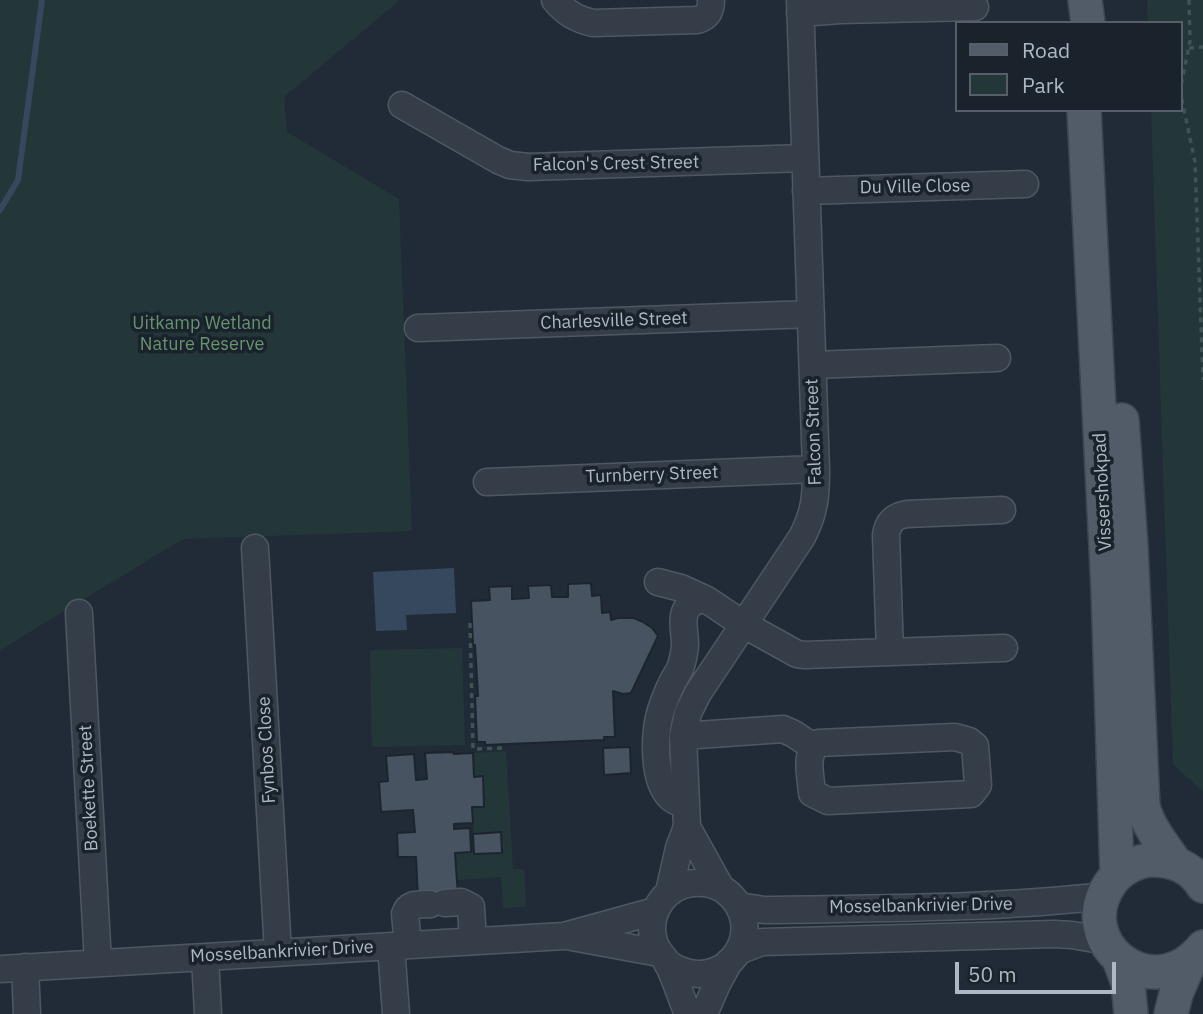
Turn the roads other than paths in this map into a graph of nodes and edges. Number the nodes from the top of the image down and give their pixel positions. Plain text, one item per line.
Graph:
1 (555, 0) edge
2 (711, 0) edge
3 (1084, 0) edge
4 (800, 6) edge
5 (975, 7) dead end
6 (1082, 21) edge
7 (1088, 21) edge
8 (402, 105) dead end
9 (1084, 112) edge
10 (1099, 112) edge
11 (805, 158) junction
12 (1025, 184) dead end
13 (806, 191) junction
14 (811, 314) junction
15 (418, 328) dead end
16 (997, 358) dead end
17 (813, 365) junction
18 (816, 468) junction
19 (487, 482) dead end
20 (1002, 510) dead end
21 (255, 548) dead end
22 (658, 582) dead end
23 (701, 599) junction
24 (79, 613) dead end
25 (743, 624) junction
26 (1004, 648) dead end
27 (891, 652) junction
28 (683, 736) junction
29 (813, 747) junction
30 (686, 816) junction
31 (1193, 874) edge
32 (1110, 885) junction
33 (730, 897) junction
34 (662, 902) junction
35 (564, 936) junction
36 (473, 941) junction
37 (399, 946) junction
38 (1112, 950) junction
39 (1199, 951) edge
40 (278, 952) junction
41 (205, 957) junction
42 (734, 957) junction
43 (663, 958) junction
44 (98, 963) junction
45 (12, 968) edge
46 (27, 1014) edge
47 (208, 1014) edge
48 (396, 1014) edge
49 (688, 1014) edge
50 (704, 1014) edge
51 (1131, 1014) edge
52 (1171, 1014) edge

1 - 2 street
3 - 6 main road
3 - 7 main road
4 - 5 street
4 - 11 street, Falcon Street
8 - 11 street, Falcon's Crest Street
9 - 32 main road, Vissershokpad
10 - 31 main road, Vissershokpad
11 - 13 street, Falcon Street
12 - 13 street, Du Ville Close
13 - 14 street, Falcon Street
14 - 15 street, Charlesville Street
14 - 17 street, Falcon Street
16 - 17 street
17 - 18 street, Falcon Street
18 - 19 street, Turnberry Street
18 - 25 street, Falcon Street
20 - 27 street
21 - 40 street, Fynbos Close
22 - 23 street
23 - 25 street
23 - 30 street
24 - 44 street, Boekette Street
25 - 27 street
25 - 28 street, Falcon Street
26 - 27 street
28 - 29 street
28 - 30 street, Falcon Street
29 - 29 street
30 - 33 street, Falcon Street
30 - 34 street, Falcon Street
31 - 32 main road
32 - 33 street, Mosselbankrivier Drive
32 - 38 main road, Vissershokpad
33 - 34 street
33 - 42 street
34 - 35 street, Mosselbankrivier Drive
34 - 43 street
35 - 36 street, Mosselbankrivier Drive
35 - 43 street, Mosselbankrivier Drive
36 - 37 street, Mosselbankrivier Drive
36 - 37 street
37 - 40 street, Mosselbankrivier Drive
37 - 48 street
38 - 39 main road
38 - 42 street, Mosselbankrivier Drive
38 - 51 main road
39 - 52 main road
40 - 41 street, Mosselbankrivier Drive
41 - 44 street, Mosselbankrivier Drive
41 - 47 street
42 - 43 street
42 - 50 street
43 - 49 street
44 - 45 street, Mosselbankrivier Drive
45 - 46 street

